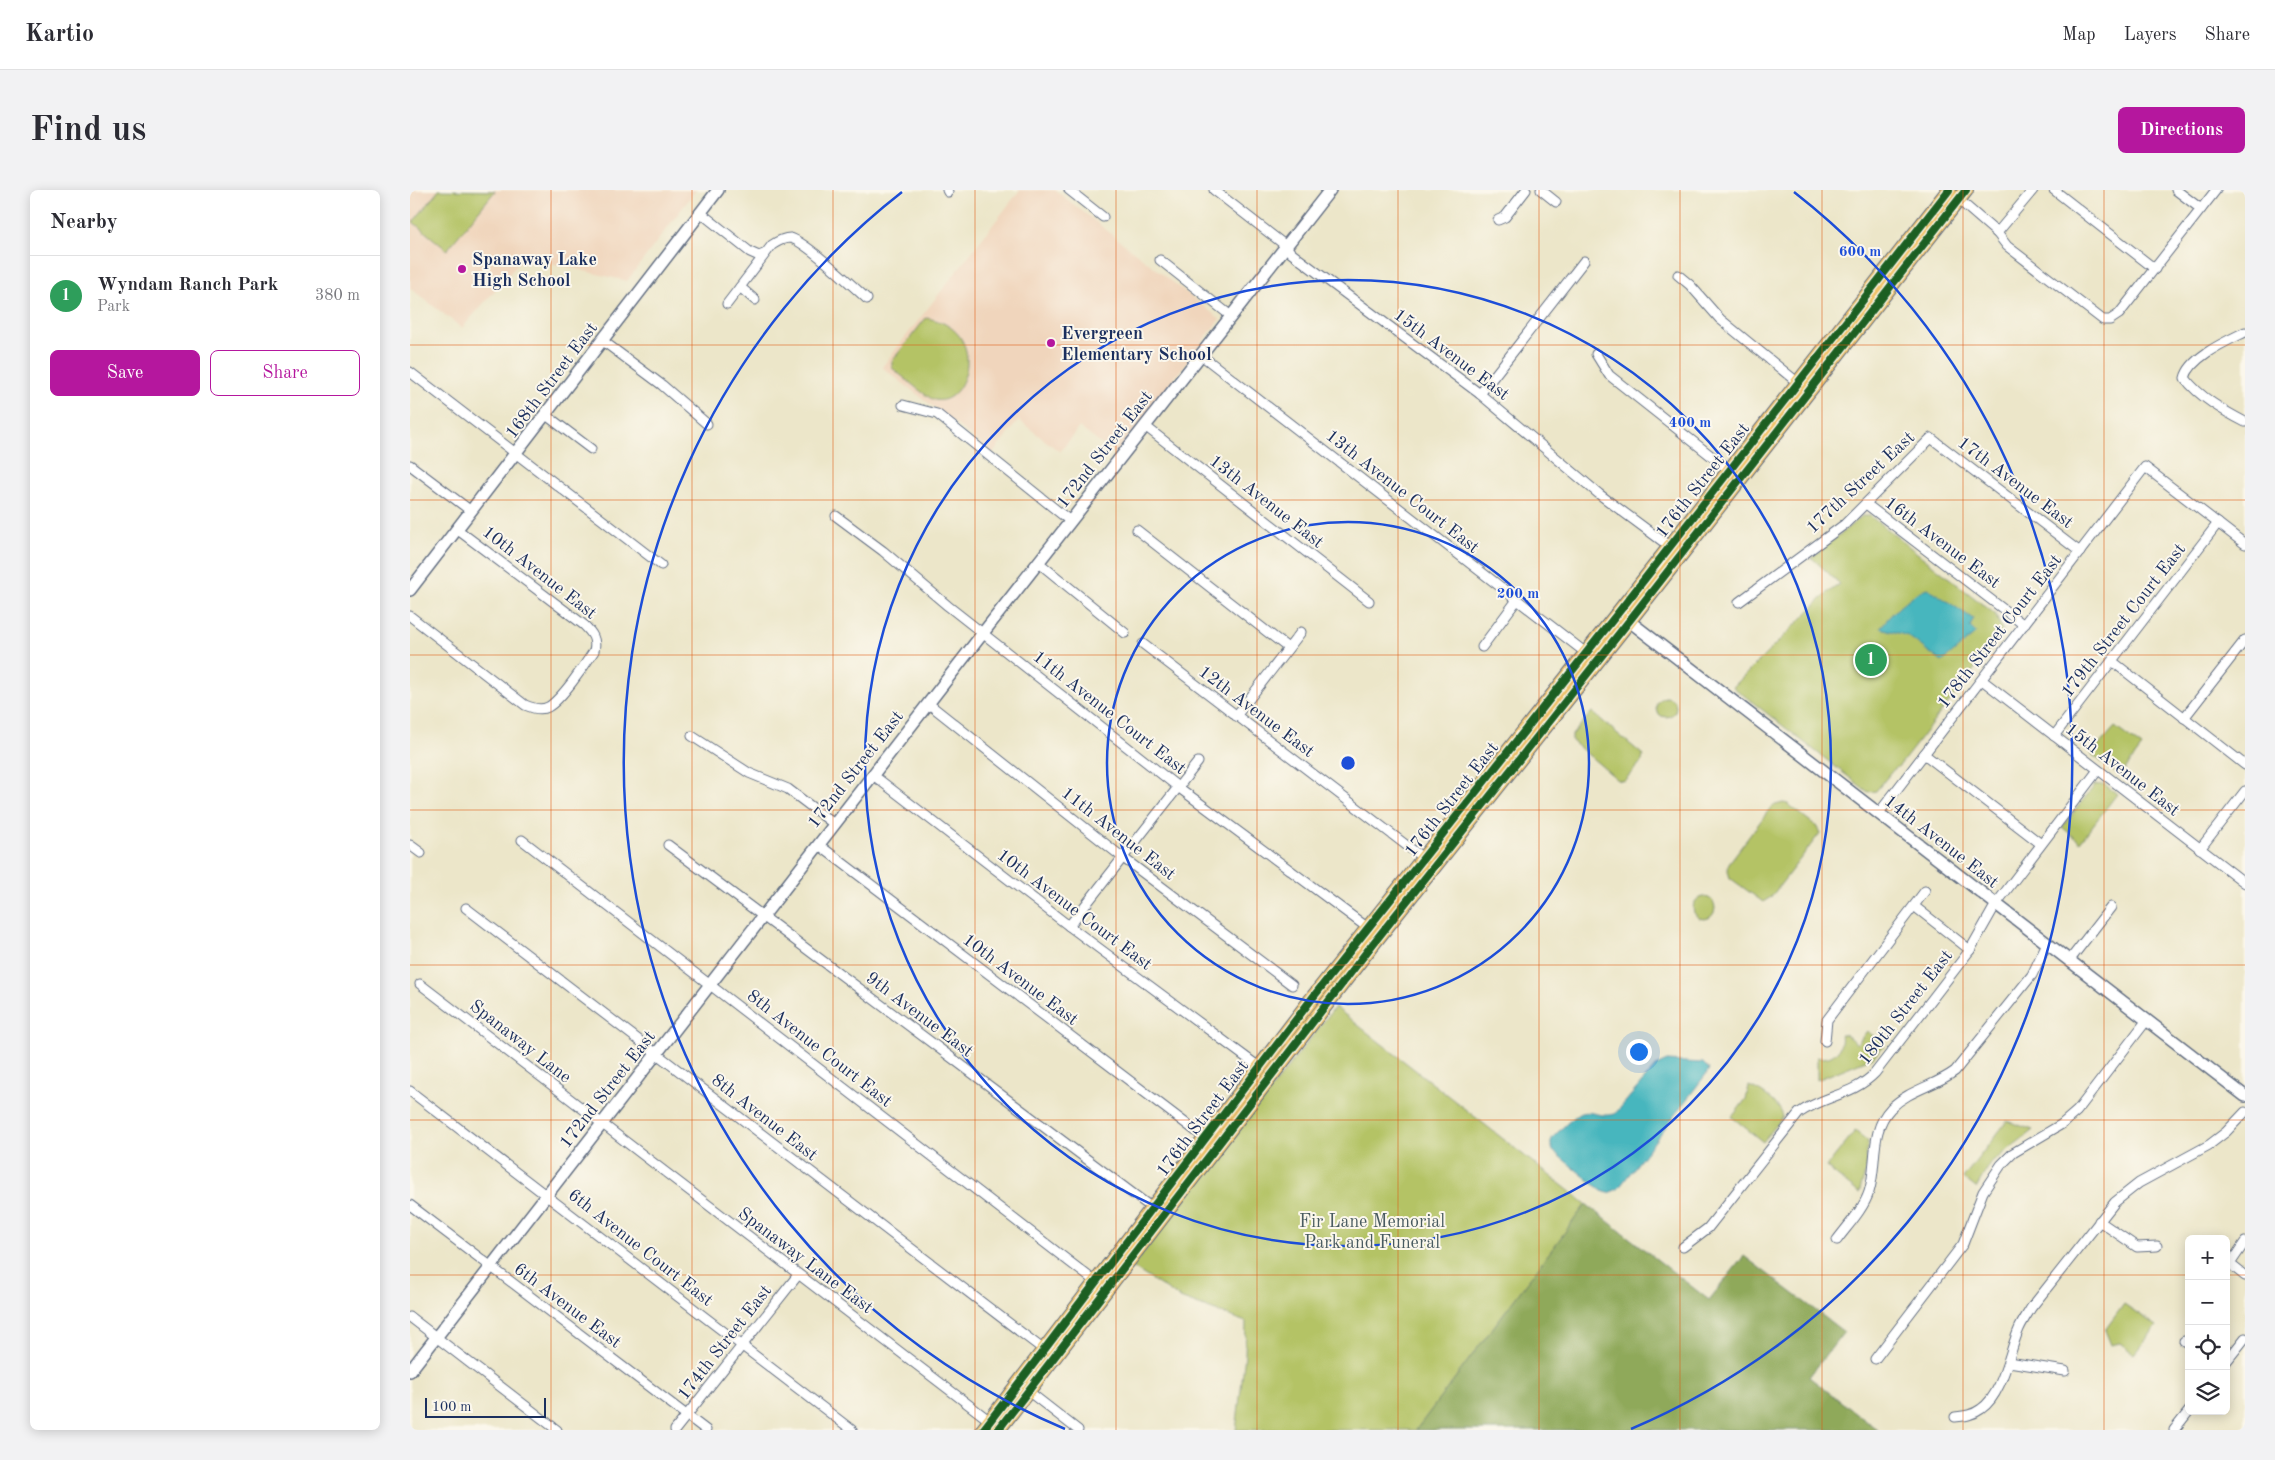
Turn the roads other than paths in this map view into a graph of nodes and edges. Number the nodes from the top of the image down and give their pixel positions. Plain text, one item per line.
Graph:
1 (718, 190) edge
2 (1069, 190) edge
3 (1214, 190) edge
4 (1330, 190) edge
5 (1526, 190) edge
6 (1542, 190) edge
7 (2033, 190) edge
8 (2054, 190) edge
9 (2176, 190) edge
10 (2216, 190) edge
11 (1958, 192) edge
12 (1556, 202) dead end
13 (2201, 209) junction
14 (1934, 210) junction
15 (700, 213) junction
16 (1103, 216) dead end
17 (1498, 220) dead end
18 (1998, 233) junction
19 (1286, 246) junction
20 (764, 254) junction
21 (1160, 260) dead end
22 (1584, 261) dead end
23 (2154, 270) junction
24 (1902, 272) junction
25 (1678, 275) dead end
26 (740, 287) junction
27 (867, 298) dead end
28 (755, 300) dead end
29 (727, 304) dead end
30 (1231, 316) junction
31 (2245, 332) edge
32 (603, 340) junction
33 (1596, 354) dead end
34 (1201, 355) junction
35 (410, 372) edge
36 (1797, 382) junction
37 (1480, 394) junction
38 (903, 405) dead end
39 (546, 415) junction
40 (2245, 422) edge
41 (707, 424) dead end
42 (1145, 426) junction
43 (1772, 427) junction
44 (1931, 438) joint
45 (591, 449) dead end
46 (517, 453) junction
47 (410, 465) edge
48 (1729, 470) junction
49 (1866, 504) junction
50 (471, 511) junction
51 (836, 516) dead end
52 (1070, 521) junction
53 (2218, 523) junction
54 (458, 530) junction
55 (1137, 530) dead end
56 (2245, 544) edge
57 (1670, 546) junction
58 (2080, 552) junction
59 (1038, 562) junction
60 (661, 565) dead end
61 (410, 590) edge
62 (1369, 600) dead end
63 (1517, 600) junction
64 (1738, 602) dead end
65 (410, 616) edge
66 (1624, 617) junction
67 (2024, 625) junction
68 (1126, 632) dead end
69 (1301, 632) dead end
70 (983, 633) junction
71 (2245, 640) edge
72 (1143, 644) dead end
73 (1482, 647) dead end
74 (1288, 648) junction
75 (1586, 653) junction
76 (2112, 661) junction
77 (1982, 680) junction
78 (929, 704) junction
79 (1236, 716) junction
80 (2184, 718) junction
81 (692, 736) dead end
82 (2054, 736) junction
83 (1535, 737) junction
84 (1924, 754) junction
85 (1198, 762) dead end
86 (2245, 765) edge
87 (2098, 770) junction
88 (873, 775) junction
89 (1178, 787) junction
90 (2245, 791) edge
91 (1878, 814) junction
92 (834, 824) junction
93 (522, 840) dead end
94 (2041, 844) junction
95 (410, 845) edge
96 (668, 845) dead end
97 (818, 845) junction
98 (2200, 849) junction
99 (421, 853) dead end
100 (1122, 857) junction
101 (1423, 858) junction
102 (2245, 883) edge
103 (1925, 891) dead end
104 (1996, 904) junction
105 (1914, 906) junction
106 (2111, 907) dead end
107 (466, 908) dead end
108 (764, 915) junction
109 (1069, 926) junction
110 (1368, 928) junction
111 (2047, 943) junction
112 (1970, 950) junction
113 (2069, 960) junction
114 (420, 984) dead end
115 (710, 984) junction
116 (1292, 985) dead end
117 (1336, 991) junction
118 (2147, 1020) junction
119 (1825, 1041) dead end
120 (656, 1054) junction
121 (1259, 1067) junction
122 (410, 1091) edge
123 (2245, 1096) edge
124 (2245, 1112) edge
125 (602, 1124) junction
126 (1204, 1138) junction
127 (547, 1196) junction
128 (410, 1205) edge
129 (1152, 1208) junction
130 (2098, 1221) junction
131 (1837, 1240) dead end
132 (2245, 1242) edge
133 (2157, 1246) dead end
134 (1683, 1247) dead end
135 (491, 1267) junction
136 (798, 1274) junction
137 (2245, 1276) edge
138 (1097, 1283) junction
139 (410, 1316) edge
140 (437, 1337) junction
141 (1070, 1337) junction
142 (2245, 1338) edge
143 (742, 1346) junction
144 (1044, 1350) junction
145 (2230, 1357) edge
146 (1875, 1358) dead end
147 (2009, 1362) junction
148 (410, 1371) edge
149 (2065, 1372) dead end
150 (1028, 1392) junction
151 (1016, 1407) junction
152 (687, 1415) junction
153 (2185, 1415) edge
154 (1955, 1417) dead end
155 (990, 1427) edge
156 (557, 1430) edge
157 (675, 1430) edge
158 (706, 1430) edge
159 (852, 1430) edge
160 (1078, 1430) edge
161 (2174, 1430) edge

1 - 15 street, 168th Street East
2 - 16 street
3 - 19 street, 15th Avenue East
4 - 19 street, 172nd Street East
5 - 17 street
6 - 12 street
7 - 18 street
8 - 23 street
9 - 13 street
10 - 13 street
11 - 14 main road, 176th Street East
11 - 18 street
11 - 24 main road, 176th Street East
13 - 23 street
14 - 24 main road
14 - 36 main road, 176th Street East
15 - 20 street
15 - 32 street, 168th Street East
18 - 23 street
19 - 30 street, 172nd Street East
19 - 37 street, 15th Avenue East
20 - 26 street
20 - 27 street
21 - 30 street
22 - 37 street
24 - 43 main road, 176th Street East
25 - 36 street
26 - 28 street
26 - 29 street
30 - 34 street, 172nd Street East
31 - 40 street
32 - 39 street, 168th Street East
32 - 41 street
33 - 48 street
34 - 42 street, 172nd Street East
34 - 63 street, 13th Avenue Court East
35 - 46 street
36 - 43 main road, 176th Street East
37 - 57 street, 15th Avenue East
38 - 52 street
39 - 45 street
39 - 46 street, 168th Street East
42 - 52 street, 172nd Street East
42 - 62 street, 13th Avenue East
43 - 48 main road, 176th Street East
43 - 66 main road, 176th Street East
44 - 49 street, 177th Street East
44 - 58 street, 17th Avenue East
46 - 50 street, 168th Street East
46 - 60 street
47 - 50 street, 10th Avenue East
48 - 57 main road, 176th Street East
49 - 64 street, 177th Street East
49 - 67 street, 16th Avenue East
50 - 54 street, 168th Street East
51 - 70 street, 11th Avenue Court East
52 - 59 street, 172nd Street East
53 - 56 street
53 - 58 street, 178th Street Court East
53 - 76 street, 179th Street Court East
54 - 61 street, 168th Street East
54 - 65 street, 10th Avenue East
55 - 74 street
57 - 66 main road, 176th Street East
58 - 67 street, 178th Street Court East
59 - 68 street
59 - 70 street, 172nd Street East
63 - 73 street
63 - 75 street, 13th Avenue Court East
66 - 75 main road, 176th Street East
66 - 83 main road, 176th Street East
66 - 91 street, 14th Avenue East
67 - 77 street, 178th Street Court East
69 - 74 street
70 - 78 street, 172nd Street East
70 - 89 street, 11th Avenue Court East
71 - 80 street
72 - 79 street, 12th Avenue East
74 - 79 street
75 - 83 main road
75 - 101 main road, 176th Street East
76 - 80 street
76 - 82 street, 179th Street Court East
77 - 82 street, 15th Avenue East
77 - 84 street, 178th Street Court East
78 - 88 street, 172nd Street East
78 - 100 street, 11th Avenue East
79 - 101 street, 12th Avenue East
80 - 86 street
81 - 92 street
82 - 87 street, 15th Avenue East
83 - 117 main road, 176th Street East
84 - 91 street, 178th Street Court East
84 - 94 street
85 - 89 street
87 - 94 street, 180th Street East
87 - 98 street, 15th Avenue East
88 - 92 street, 172nd Street East
88 - 109 street, 10th Avenue Court East
89 - 100 street
89 - 110 street, 11th Avenue Court East
90 - 98 street
91 - 104 street, 14th Avenue East
92 - 97 street, 172nd Street East
93 - 115 street, 8th Avenue Court East
94 - 104 street, 180th Street East
95 - 99 street
96 - 108 street, 9th Avenue East
97 - 108 street, 172nd Street East
97 - 126 street, 10th Avenue East
98 - 102 street, 15th Avenue East
100 - 109 street
100 - 116 street, 11th Avenue East
101 - 110 main road, 176th Street East
103 - 105 street
104 - 111 street, 14th Avenue East
104 - 112 street, 180th Street East
105 - 112 street
105 - 119 street
106 - 113 street
107 - 120 street, 8th Avenue East
108 - 115 street, 172nd Street East
108 - 129 street, 9th Avenue East
109 - 121 street, 10th Avenue Court East
110 - 117 main road
110 - 121 main road, 176th Street East
111 - 113 street, 14th Avenue East
111 - 131 street
112 - 134 street, 180th Street East
113 - 118 street, 14th Avenue East
114 - 125 street, Spanaway Lane
115 - 120 street, 172nd Street East
115 - 138 street, 8th Avenue Court East
117 - 141 main road, 176th Street East
118 - 123 street, 14th Avenue East
118 - 146 street
120 - 125 street, 172nd Street East
120 - 144 street, 8th Avenue East
121 - 126 main road, 176th Street East
122 - 127 street, 6th Avenue Court East
124 - 130 street
125 - 127 street, 172nd Street East
125 - 136 street, Spanaway Lane East
126 - 129 main road, 176th Street East
127 - 135 street, 172nd Street East
127 - 143 street, 6th Avenue Court East
128 - 135 street, 6th Avenue East
129 - 138 main road, 176th Street East
130 - 133 street
130 - 147 street
132 - 137 street
135 - 140 street, 172nd Street East
135 - 152 street, 6th Avenue East
136 - 143 street, 174th Street East
136 - 155 street, Spanaway Lane East
138 - 141 main road
138 - 144 main road, 176th Street East
139 - 140 street
140 - 148 street, 172nd Street East
140 - 156 street
141 - 150 main road, 176th Street East
142 - 145 street
143 - 152 street, 174th Street East
143 - 159 street, 6th Avenue Court East
144 - 151 main road
144 - 155 main road, 176th Street East
147 - 149 street
147 - 154 street
150 - 151 main road, 176th Street East
150 - 160 street
151 - 155 main road, 176th Street East
152 - 157 street, 174th Street East
152 - 158 street, 6th Avenue East
153 - 161 street

